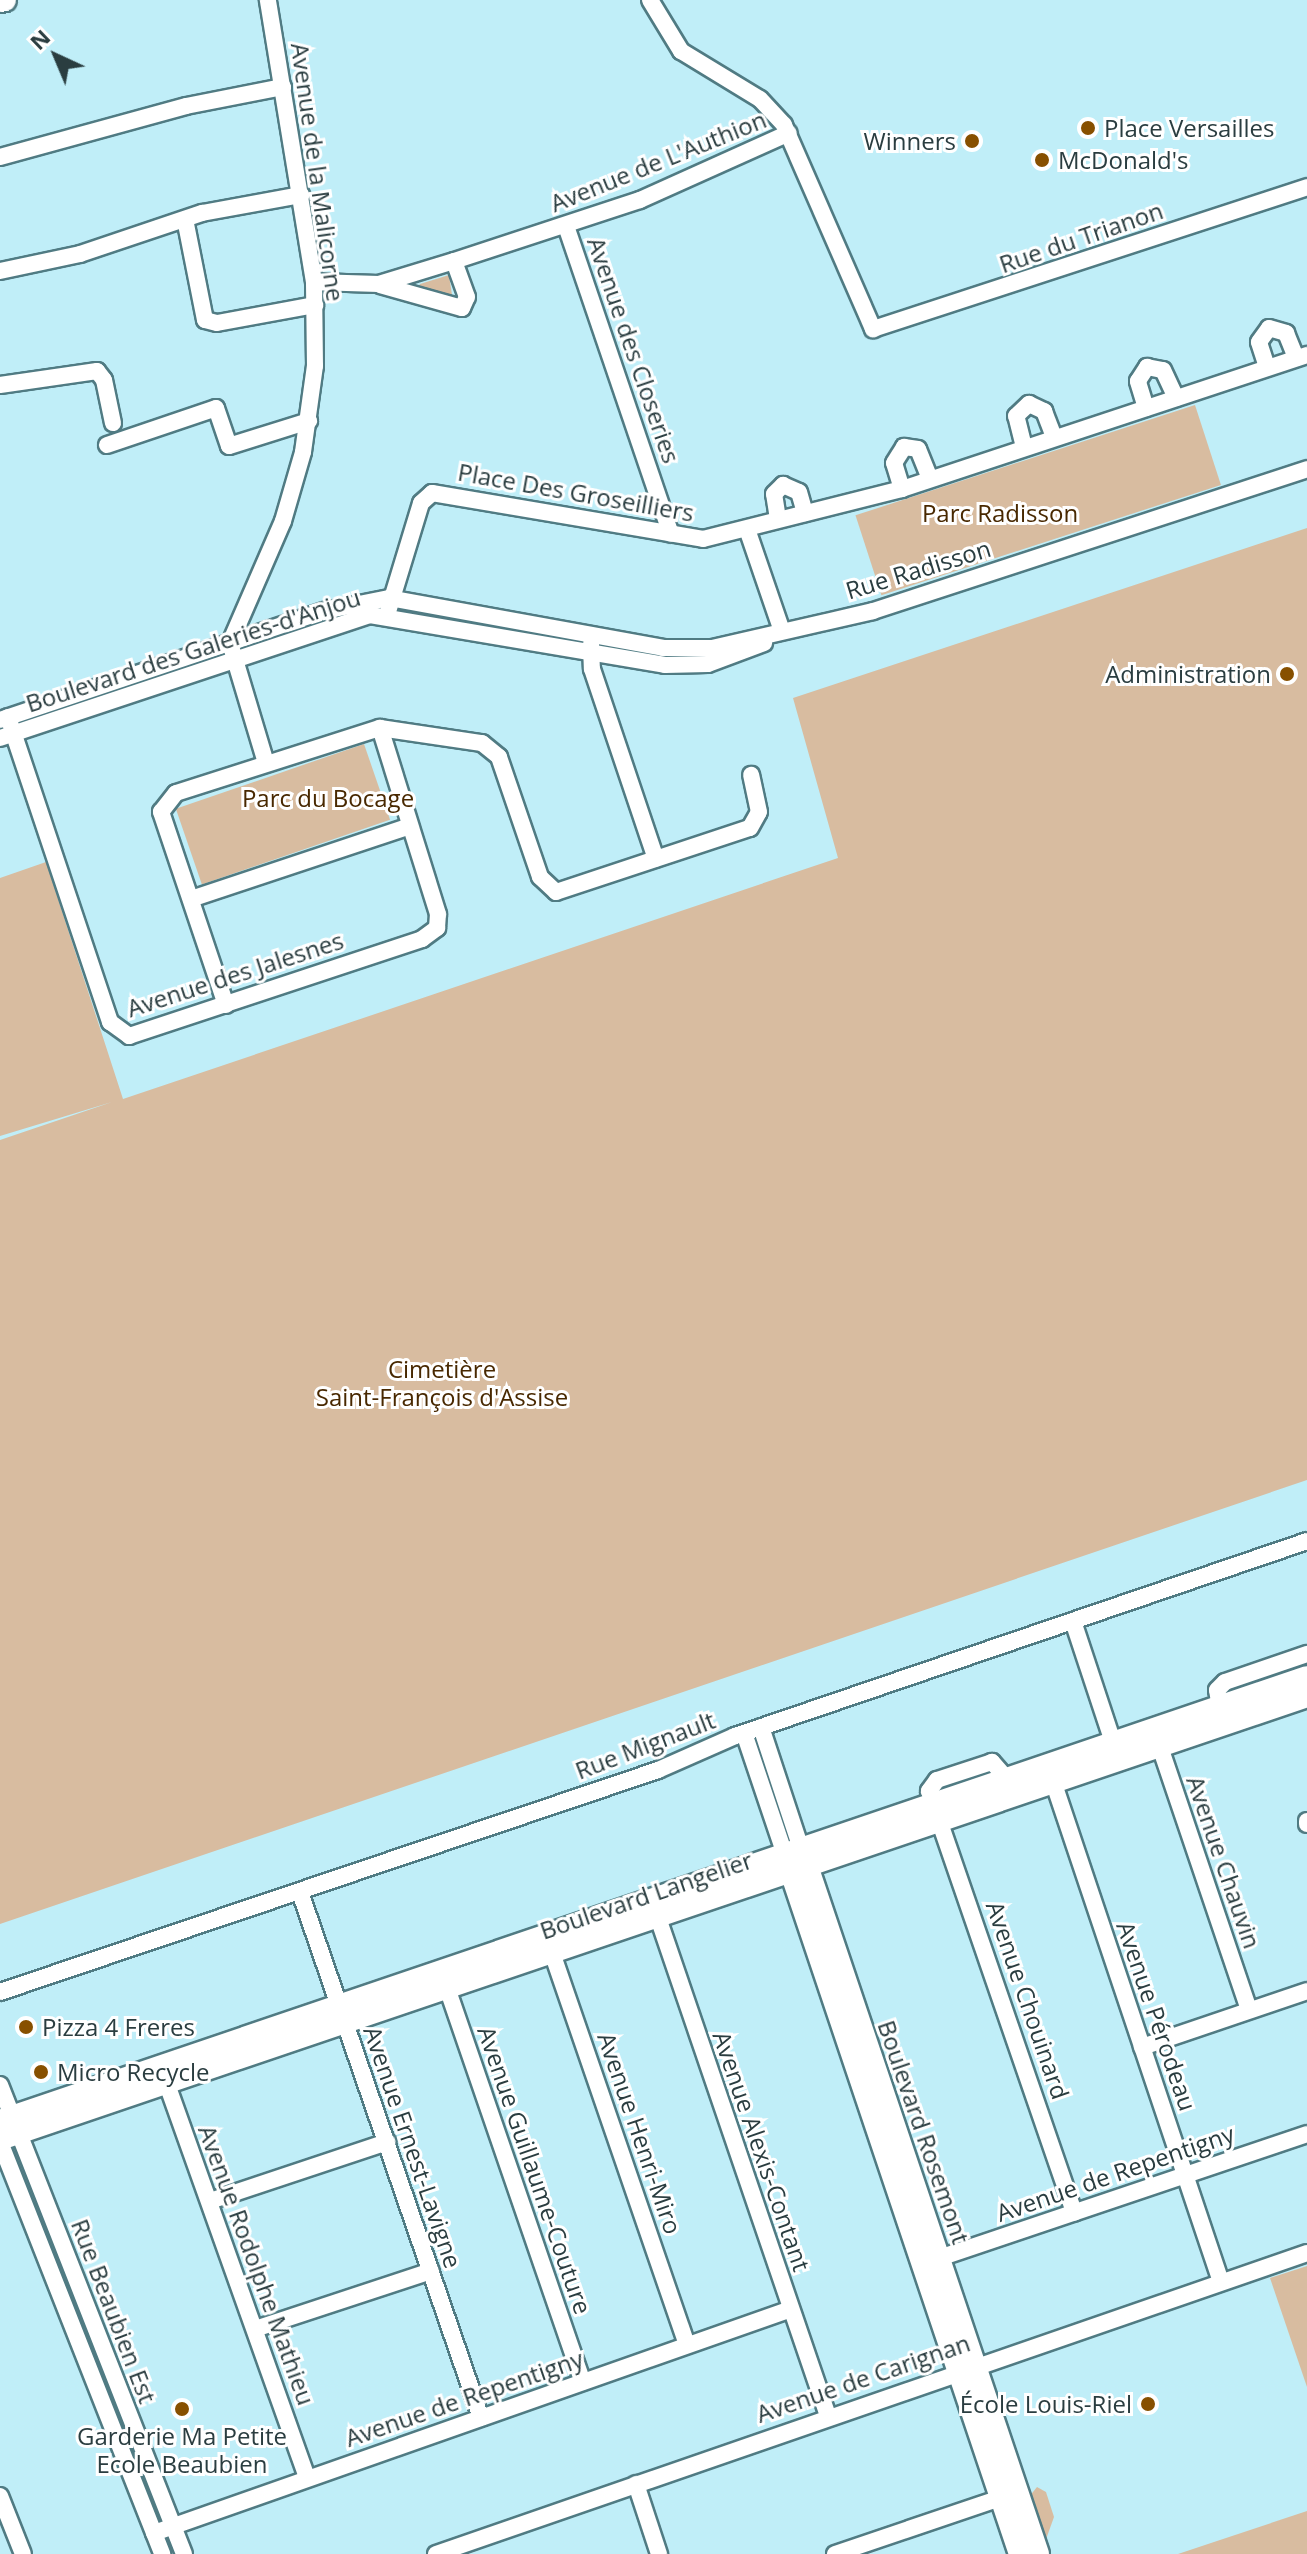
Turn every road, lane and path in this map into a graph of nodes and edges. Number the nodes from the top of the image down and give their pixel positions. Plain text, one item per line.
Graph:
1 (268, 0) edge
2 (650, 0) edge
3 (283, 87) junction
4 (789, 133) junction
5 (0, 157) edge
6 (1307, 187) edge
7 (301, 195) junction
8 (185, 219) junction
9 (566, 226) junction
10 (454, 261) junction
11 (0, 271) edge
12 (314, 282) junction
13 (379, 284) junction
14 (315, 305) junction
15 (1301, 356) edge
16 (1267, 367) junction
17 (0, 385) edge
18 (1176, 398) junction
19 (1146, 408) junction
20 (309, 421) junction
21 (113, 423) dead end
22 (1054, 437) junction
23 (107, 445) dead end
24 (1024, 447) junction
25 (1307, 469) edge
26 (930, 479) junction
27 (902, 489) junction
28 (805, 513) junction
29 (778, 519) junction
30 (747, 529) junction
31 (671, 534) junction
32 (388, 607) junction
33 (782, 631) junction
34 (230, 643) junction
35 (592, 644) junction
36 (232, 661) junction
37 (6, 727) edge
38 (380, 728) junction
39 (266, 763) junction
40 (751, 775) dead end
41 (408, 827) junction
42 (656, 859) junction
43 (191, 899) junction
44 (226, 1005) junction
45 (1307, 1541) edge
46 (1073, 1621) junction
47 (1307, 1654) edge
48 (1307, 1677) edge
49 (1307, 1696) edge
50 (1220, 1707) junction
51 (761, 1727) junction
52 (744, 1733) junction
53 (1157, 1738) junction
54 (1116, 1752) junction
55 (1050, 1774) junction
56 (938, 1813) junction
57 (796, 1861) junction
58 (300, 1892) junction
59 (655, 1910) junction
60 (550, 1946) junction
61 (445, 1982) junction
62 (1307, 1991) edge
63 (0, 1992) edge
64 (1249, 2010) junction
65 (342, 2016) junction
66 (1142, 2047) junction
67 (164, 2076) junction
68 (0, 2085) edge
69 (6, 2130) edge
70 (1307, 2134) edge
71 (387, 2142) junction
72 (1185, 2175) junction
73 (210, 2201) junction
74 (1074, 2213) junction
75 (1307, 2253) edge
76 (939, 2258) junction
77 (431, 2271) junction
78 (1221, 2282) junction
79 (791, 2309) junction
80 (255, 2329) junction
81 (97, 2332) junction
82 (78, 2340) junction
83 (687, 2344) junction
84 (966, 2368) junction
85 (583, 2382) junction
86 (828, 2416) junction
87 (481, 2418) junction
88 (142, 2447) junction
89 (123, 2454) junction
90 (307, 2478) junction
91 (636, 2484) junction
92 (1010, 2494) junction
93 (0, 2496) edge
94 (173, 2526) junction
95 (154, 2533) junction
96 (23, 2554) edge
97 (162, 2554) edge
98 (184, 2554) edge
99 (436, 2554) edge
100 (659, 2554) edge
101 (835, 2554) edge
102 (1020, 2554) edge
103 (1038, 2554) edge

1 - 3 street, Avenue de la Malicorne
2 - 4 street
3 - 5 street
3 - 7 street, Avenue de la Malicorne
4 - 6 street, Rue du Trianon
4 - 9 street, Avenue de L'Authion
7 - 8 street
7 - 12 street, Avenue de la Malicorne
8 - 11 street
8 - 14 street
9 - 10 street, Avenue de L'Authion
9 - 31 street, Avenue des Closeries
10 - 13 street, Avenue de L'Authion
10 - 13 street, Avenue de L'Authion
12 - 13 street, Avenue de L'Authion
12 - 14 street, Avenue de la Malicorne
14 - 20 street, Avenue de la Malicorne
15 - 16 street, Place Des Groseilliers
15 - 16 street
16 - 18 street, Place Des Groseilliers
17 - 21 street
18 - 19 street, Place Des Groseilliers
18 - 19 street
19 - 22 street, Place Des Groseilliers
20 - 23 street
20 - 34 street, Avenue de la Malicorne
22 - 24 street, Place Des Groseilliers
22 - 24 street
24 - 26 street, Place Des Groseilliers
25 - 33 street, Rue Radisson
26 - 27 street, Place Des Groseilliers
26 - 27 street
27 - 28 street, Place Des Groseilliers
28 - 29 street, Place Des Groseilliers
28 - 29 street
29 - 30 street, Place Des Groseilliers
30 - 31 street, Place Des Groseilliers
30 - 33 street
31 - 32 street, Place Des Groseilliers
32 - 34 street, Boulevard des Galeries-d'Anjou
32 - 35 street, Boulevard des Galeries-d'Anjou
32 - 36 street, Boulevard des Galeries-d'Anjou
33 - 35 street, Boulevard des Galeries-d'Anjou
34 - 36 street, Avenue de la Malicorne
34 - 37 street, Boulevard des Galeries-d'Anjou
35 - 42 street
36 - 37 street, Boulevard des Galeries-d'Anjou
36 - 39 street, Avenue de la Malicorne
37 - 44 street, Avenue des Jalesnes
38 - 39 street
38 - 41 street, Avenue des Jalesnes
38 - 42 street
39 - 43 street
40 - 42 street
41 - 43 street
41 - 44 street, Avenue des Jalesnes
43 - 44 street
45 - 46 street, Rue Mignault
46 - 51 street, Rue Mignault
46 - 54 street
47 - 50 street
48 - 50 main road, Boulevard Langelier
49 - 53 main road, Boulevard Langelier
50 - 53 main road, Boulevard Langelier
51 - 52 street, Rue Mignault
51 - 57 street, Boulevard Rosemont
52 - 57 street, Boulevard Rosemont
52 - 58 street, Rue Mignault
53 - 54 main road, Boulevard Langelier
53 - 64 street, Avenue Chauvin
54 - 55 main road, Boulevard Langelier
55 - 56 main road, Boulevard Langelier
55 - 56 main road, Boulevard Langelier
55 - 66 street, Avenue Pérodeau
56 - 57 main road, Boulevard Langelier
56 - 74 street, Avenue Chouinard
57 - 59 main road, Boulevard Langelier
57 - 76 main road, Boulevard Rosemont
57 - 84 main road, Boulevard Rosemont
58 - 63 street, Rue Mignault
58 - 65 street, Avenue Ernest-Lavigne
59 - 60 main road, Boulevard Langelier
59 - 79 street, Avenue Alexis-Contant
60 - 61 main road, Boulevard Langelier
60 - 83 street, Avenue Henri-Miro
61 - 65 main road, Boulevard Langelier
61 - 85 street, Avenue Guillaume-Couture
62 - 64 street
64 - 66 street
65 - 67 main road, Boulevard Langelier
65 - 71 street, Avenue Ernest-Lavigne
66 - 72 street, Avenue Pérodeau
67 - 69 main road, Boulevard Langelier
67 - 73 street, Avenue Rodolphe Mathieu
68 - 69 street, Rue Beaubien Est
69 - 81 street, Rue Beaubien Est
69 - 82 street, Rue Beaubien Est
70 - 72 street, Avenue de Repentigny
71 - 73 street
71 - 77 street, Avenue Ernest-Lavigne
72 - 74 street, Avenue de Repentigny
72 - 78 street, Avenue Pérodeau
73 - 80 street, Avenue Rodolphe Mathieu
74 - 76 street, Avenue de Repentigny
75 - 78 street, Avenue de Carignan
76 - 84 main road, Boulevard Rosemont
77 - 80 street
77 - 87 street, Avenue Ernest-Lavigne
78 - 84 street, Avenue de Carignan
79 - 83 street, Avenue de Repentigny
79 - 86 street, Avenue Alexis-Contant
80 - 90 street, Avenue Rodolphe Mathieu
81 - 82 street
81 - 88 street, Rue Beaubien Est
82 - 89 street, Rue Beaubien Est
83 - 85 street, Avenue de Repentigny
84 - 86 street, Avenue de Carignan
84 - 92 main road, Boulevard Rosemont
85 - 87 street, Avenue de Repentigny
86 - 91 street, Avenue de Carignan
87 - 90 street, Avenue de Repentigny
88 - 89 street
88 - 94 street, Rue Beaubien Est
89 - 95 street, Rue Beaubien Est
90 - 94 street, Avenue de Repentigny
91 - 99 street, Avenue de Carignan
91 - 100 street
92 - 101 street
92 - 102 main road, Boulevard Rosemont
92 - 103 main road, Boulevard Rosemont
93 - 96 street
94 - 95 street, Avenue de Repentigny
94 - 98 street, Rue Beaubien Est
95 - 97 street, Rue Beaubien Est

